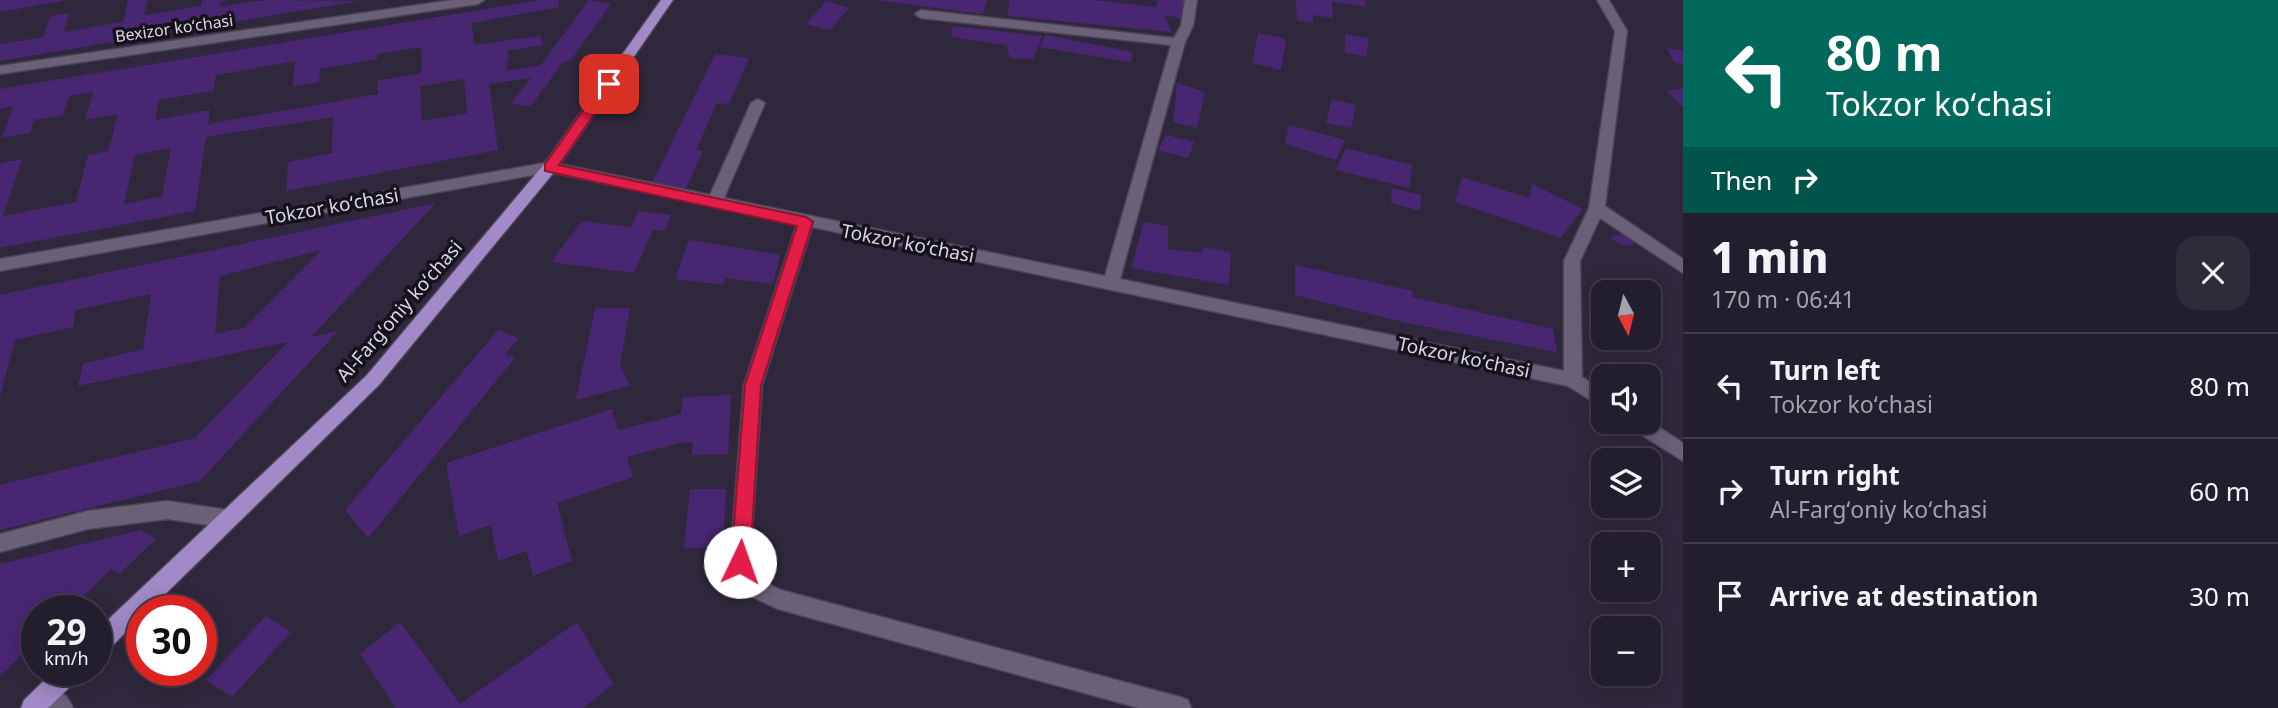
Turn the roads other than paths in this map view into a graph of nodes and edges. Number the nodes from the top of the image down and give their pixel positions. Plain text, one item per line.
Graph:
1 (478, 0) edge
2 (667, 0) edge
3 (1191, 0) edge
4 (1603, 0) edge
5 (922, 14) dead end
6 (1178, 42) junction
7 (0, 70) edge
8 (758, 103) dead end
9 (550, 167) junction
10 (714, 202) junction
11 (1597, 208) junction
12 (806, 222) junction
13 (0, 265) edge
14 (1683, 267) edge
15 (1111, 284) junction
16 (1573, 380) junction
17 (1591, 392) edge
18 (1654, 434) edge
19 (1683, 453) edge
20 (228, 519) junction
21 (0, 543) edge
22 (112, 631) edge
23 (59, 686) edge
24 (47, 703) edge
25 (1180, 708) edge

1 - 7 street, Bexizor koʻchasi
2 - 9 main road, Al-Fargʻoniy koʻchasi
3 - 6 street
4 - 11 street
5 - 6 street
6 - 15 street
8 - 10 street
9 - 10 street, Tokzor koʻchasi
9 - 13 street, Tokzor koʻchasi
9 - 20 main road, Al-Fargʻoniy koʻchasi
10 - 12 street, Tokzor koʻchasi
11 - 14 street
11 - 16 street
12 - 15 street, Tokzor koʻchasi
12 - 25 street
15 - 16 street, Tokzor koʻchasi
16 - 17 street, Tokzor koʻchasi
18 - 19 street
20 - 21 street
20 - 22 main road, Al-Fargʻoniy koʻchasi
23 - 24 main road

